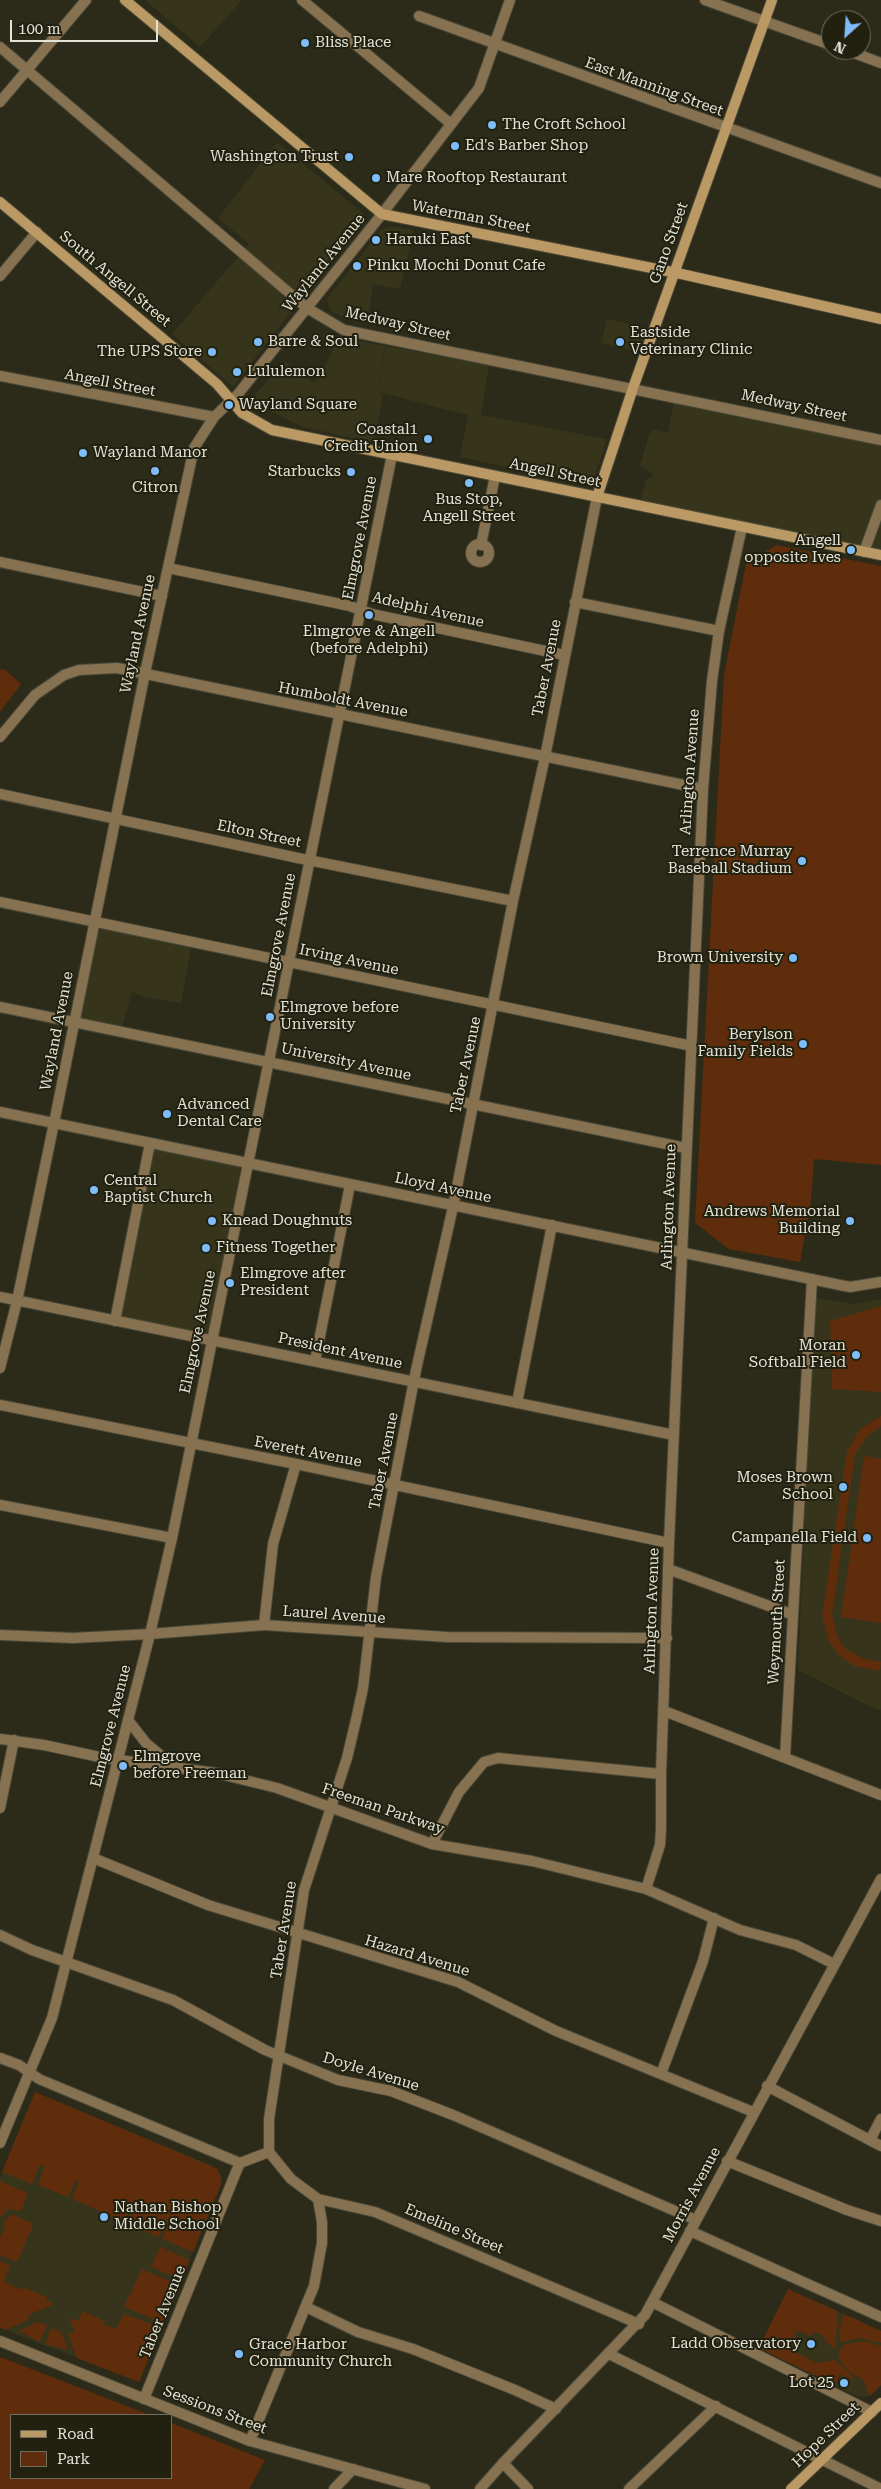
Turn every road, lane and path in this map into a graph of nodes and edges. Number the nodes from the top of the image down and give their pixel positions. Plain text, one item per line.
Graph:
1 (86, 0) edge
2 (125, 0) edge
3 (302, 0) edge
4 (510, 0) edge
5 (705, 0) edge
6 (772, 0) edge
7 (419, 16) dead end
8 (765, 21) junction
9 (821, 41) edge
10 (494, 45) junction
11 (0, 47) edge
12 (27, 70) junction
13 (0, 102) edge
14 (451, 124) junction
15 (725, 128) junction
16 (881, 183) edge
17 (0, 202) edge
18 (382, 214) junction
19 (37, 232) junction
20 (674, 273) junction
21 (0, 276) edge
22 (307, 308) junction
23 (881, 319) edge
24 (0, 376) edge
25 (633, 388) junction
26 (232, 401) junction
27 (214, 417) junction
28 (881, 440) edge
29 (392, 455) junction
30 (495, 476) junction
31 (597, 497) junction
32 (881, 505) edge
33 (742, 527) junction
34 (481, 545) dead end
35 (864, 552) junction
36 (881, 555) edge
37 (0, 562) edge
38 (168, 568) junction
39 (162, 596) junction
40 (575, 602) junction
41 (361, 610) junction
42 (719, 631) junction
43 (564, 655) junction
44 (145, 674) junction
45 (340, 714) junction
46 (0, 737) edge
47 (545, 757) junction
48 (703, 789) junction
49 (0, 794) edge
50 (115, 819) junction
51 (310, 860) junction
52 (512, 901) junction
53 (0, 902) edge
54 (95, 922) junction
55 (289, 962) junction
56 (493, 1004) junction
57 (0, 1007) edge
58 (74, 1022) junction
59 (692, 1046) junction
60 (269, 1062) junction
61 (473, 1103) junction
62 (0, 1112) edge
63 (54, 1123) junction
64 (150, 1143) junction
65 (686, 1148) junction
66 (247, 1163) junction
67 (350, 1185) junction
68 (453, 1207) junction
69 (552, 1225) junction
70 (682, 1253) junction
71 (812, 1279) junction
72 (881, 1282) edge
73 (0, 1297) edge
74 (17, 1301) junction
75 (115, 1321) junction
76 (212, 1340) junction
77 (315, 1362) junction
78 (0, 1368) edge
79 (414, 1382) junction
80 (517, 1403) junction
81 (0, 1405) edge
82 (674, 1435) junction
83 (190, 1444) junction
84 (296, 1464) junction
85 (394, 1484) junction
86 (0, 1505) edge
87 (172, 1538) junction
88 (669, 1543) junction
89 (668, 1569) junction
90 (791, 1614) junction
91 (264, 1625) junction
92 (369, 1633) junction
93 (150, 1634) junction
94 (0, 1635) edge
95 (667, 1638) junction
96 (664, 1711) junction
97 (128, 1720) junction
98 (0, 1738) edge
99 (14, 1740) junction
100 (785, 1757) junction
101 (118, 1759) junction
102 (176, 1768) junction
103 (661, 1774) junction
104 (881, 1795) edge
105 (0, 1808) edge
106 (331, 1808) junction
107 (432, 1844) junction
108 (93, 1858) junction
109 (881, 1879) edge
110 (646, 1889) junction
111 (714, 1918) junction
112 (0, 1935) edge
113 (297, 1935) junction
114 (66, 1962) junction
115 (834, 1964) junction
116 (279, 2056) junction
117 (0, 2058) edge
118 (30, 2073) junction
119 (661, 2074) junction
120 (767, 2086) junction
121 (753, 2112) junction
122 (881, 2119) edge
123 (870, 2140) junction
124 (0, 2143) edge
125 (881, 2146) edge
126 (269, 2152) junction
127 (727, 2161) junction
128 (240, 2163) junction
129 (318, 2199) junction
130 (696, 2220) junction
131 (881, 2221) edge
132 (690, 2231) junction
133 (652, 2302) junction
134 (306, 2307) junction
135 (881, 2317) edge
136 (639, 2324) junction
137 (0, 2341) edge
138 (609, 2354) junction
139 (144, 2399) junction
140 (881, 2403) edge
141 (716, 2406) junction
142 (556, 2409) junction
143 (872, 2412) junction
144 (250, 2441) junction
145 (823, 2458) junction
146 (503, 2463) junction
147 (353, 2469) junction
148 (334, 2489) edge
149 (425, 2489) edge
150 (480, 2489) edge
151 (528, 2489) edge
152 (629, 2489) edge
153 (791, 2489) edge
154 (881, 2489) edge

1 - 12 street
2 - 18 main road, Waterman Street
3 - 14 street
4 - 10 street, Wayland Avenue
5 - 8 street
6 - 8 main road, Gano Street
7 - 10 street, East Manning Street
8 - 9 street
8 - 15 main road, Gano Street
10 - 14 street, Wayland Avenue
10 - 15 street, East Manning Street
11 - 12 street, Medway Street
12 - 13 street
12 - 22 street, Medway Street
14 - 18 street, Wayland Avenue
15 - 16 street, East Manning Street
15 - 20 main road, Gano Street
17 - 19 main road, South Angell Street
18 - 20 main road, Waterman Street
18 - 22 street, Wayland Avenue
19 - 21 street
19 - 26 main road, South Angell Street
20 - 23 main road, Waterman Street
20 - 25 main road, Gano Street
22 - 25 street, Medway Street
22 - 26 street, Wayland Avenue
24 - 27 street, Angell Street
25 - 28 street, Medway Street
25 - 31 main road, Gano Street
26 - 27 street, Wayland Avenue
26 - 29 main road, Angell Street
27 - 38 street, Wayland Avenue
29 - 30 main road, Angell Street
29 - 41 street, Elmgrove Avenue
30 - 31 main road, Angell Street
30 - 34 street
31 - 33 main road, Angell Street
31 - 40 street, Taber Avenue
32 - 35 street
33 - 35 main road, Angell Street
33 - 42 street, Arlington Avenue
35 - 36 main road, Angell Street
37 - 39 street
38 - 39 street, Wayland Avenue
38 - 41 street, Adelphi Avenue
39 - 44 street, Wayland Avenue
40 - 42 street
40 - 43 street, Taber Avenue
41 - 43 street, Adelphi Avenue
41 - 45 street, Elmgrove Avenue
42 - 48 street, Arlington Avenue
43 - 47 street, Taber Avenue
44 - 45 street, Humboldt Avenue
44 - 46 street, Humboldt Avenue
44 - 50 street, Wayland Avenue
45 - 47 street, Humboldt Avenue
45 - 51 street, Elmgrove Avenue
47 - 48 street, Humboldt Avenue
47 - 52 street, Taber Avenue
48 - 59 street, Arlington Avenue
49 - 50 street, Elton Street
50 - 51 street, Elton Street
50 - 54 street, Wayland Avenue
51 - 52 street, Elton Street
51 - 55 street, Elmgrove Avenue
52 - 56 street, Taber Avenue
53 - 54 street, Irving Avenue
54 - 55 street, Irving Avenue
54 - 58 street, Wayland Avenue
55 - 56 street, Irving Avenue
55 - 60 street, Elmgrove Avenue
56 - 59 street, Irving Avenue
56 - 61 street, Taber Avenue
57 - 58 street, University Avenue
58 - 60 street, University Avenue
58 - 63 street, Wayland Avenue
59 - 65 street, Arlington Avenue
60 - 61 street, University Avenue
60 - 66 street, Elmgrove Avenue
61 - 65 street, University Avenue
61 - 68 street, Taber Avenue
62 - 63 street, Lloyd Avenue
63 - 64 street, Lloyd Avenue
63 - 74 street, Wayland Avenue
64 - 66 street, Lloyd Avenue
64 - 75 street
65 - 70 street, Arlington Avenue
66 - 67 street, Lloyd Avenue
66 - 76 street, Elmgrove Avenue
67 - 68 street, Lloyd Avenue
67 - 77 street
68 - 69 street, Lloyd Avenue
68 - 79 street, Taber Avenue
69 - 70 street, Lloyd Avenue
69 - 80 street
70 - 71 street, Lloyd Avenue
70 - 82 street, Arlington Avenue
71 - 72 street, Lloyd Avenue
71 - 90 street, Weymouth Street
73 - 74 street, President Avenue
74 - 75 street, President Avenue
74 - 78 street, Wayland Avenue
75 - 76 street, President Avenue
76 - 77 street, President Avenue
76 - 83 street, Elmgrove Avenue
77 - 79 street, President Avenue
79 - 80 street, President Avenue
79 - 85 street, Taber Avenue
80 - 82 street, President Avenue
81 - 83 street, Everett Avenue
82 - 88 street, Arlington Avenue
83 - 84 street, Everett Avenue
83 - 87 street, Elmgrove Avenue
84 - 85 street, Everett Avenue
84 - 91 street
85 - 88 street, Everett Avenue
85 - 92 street, Taber Avenue
86 - 87 street
87 - 93 street, Elmgrove Avenue
88 - 89 street, Arlington Avenue
89 - 90 street
89 - 95 street, Arlington Avenue
90 - 100 street, Weymouth Street
91 - 92 street, Laurel Avenue
91 - 93 street, Laurel Avenue
92 - 95 street, Laurel Avenue
92 - 106 street, Taber Avenue
93 - 94 street, Laurel Avenue
93 - 97 street, Elmgrove Avenue
95 - 96 street, Arlington Avenue
96 - 100 street
96 - 103 street, Arlington Avenue
97 - 101 street, Elmgrove Avenue
97 - 102 street
98 - 99 street, Freeman Parkway
99 - 101 street, Freeman Parkway
99 - 105 street
100 - 104 street
101 - 102 street, Freeman Parkway
101 - 108 street, Elmgrove Avenue
102 - 106 street, Freeman Parkway
103 - 107 street
103 - 110 street, Arlington Avenue
106 - 107 street, Freeman Parkway
106 - 113 street, Taber Avenue
107 - 110 street, Freeman Parkway
108 - 113 street, Hazard Avenue
108 - 114 street, Elmgrove Avenue
109 - 115 street, Morris Avenue
110 - 111 street, Freeman Parkway
111 - 115 street, Freeman Parkway
111 - 119 street
112 - 114 street, Doyle Avenue
113 - 116 street, Taber Avenue
113 - 119 street, Hazard Avenue
114 - 116 street, Doyle Avenue
114 - 118 street, Elmgrove Avenue
115 - 120 street, Morris Avenue
116 - 126 street, Taber Avenue
116 - 130 street, Doyle Avenue
117 - 118 street
118 - 124 street, Elmgrove Avenue
118 - 128 street
119 - 121 street, Hazard Avenue
120 - 121 street, Morris Avenue
120 - 123 street
121 - 127 street, Morris Avenue
122 - 123 street
123 - 125 street
126 - 128 street
126 - 129 street, Emeline Street
127 - 130 street, Morris Avenue
127 - 131 street
128 - 139 street, Taber Avenue
129 - 134 street
129 - 136 street, Emeline Street
130 - 132 street, Morris Avenue
132 - 133 street, Morris Avenue
132 - 135 street
133 - 136 street, Morris Avenue
133 - 143 street
134 - 142 street
134 - 144 street
136 - 138 street, Morris Avenue
137 - 139 street, Sessions Street
138 - 141 street
138 - 142 street, Morris Avenue
139 - 144 street, Sessions Street
140 - 143 main road, Hope Street
141 - 145 street
141 - 152 street
142 - 146 street, Morris Avenue
143 - 145 main road, Hope Street
144 - 147 street, Sessions Street
145 - 153 main road, Hope Street
145 - 154 street
146 - 150 street, Morris Avenue
146 - 151 street
147 - 148 street
147 - 149 street, Sessions Street

